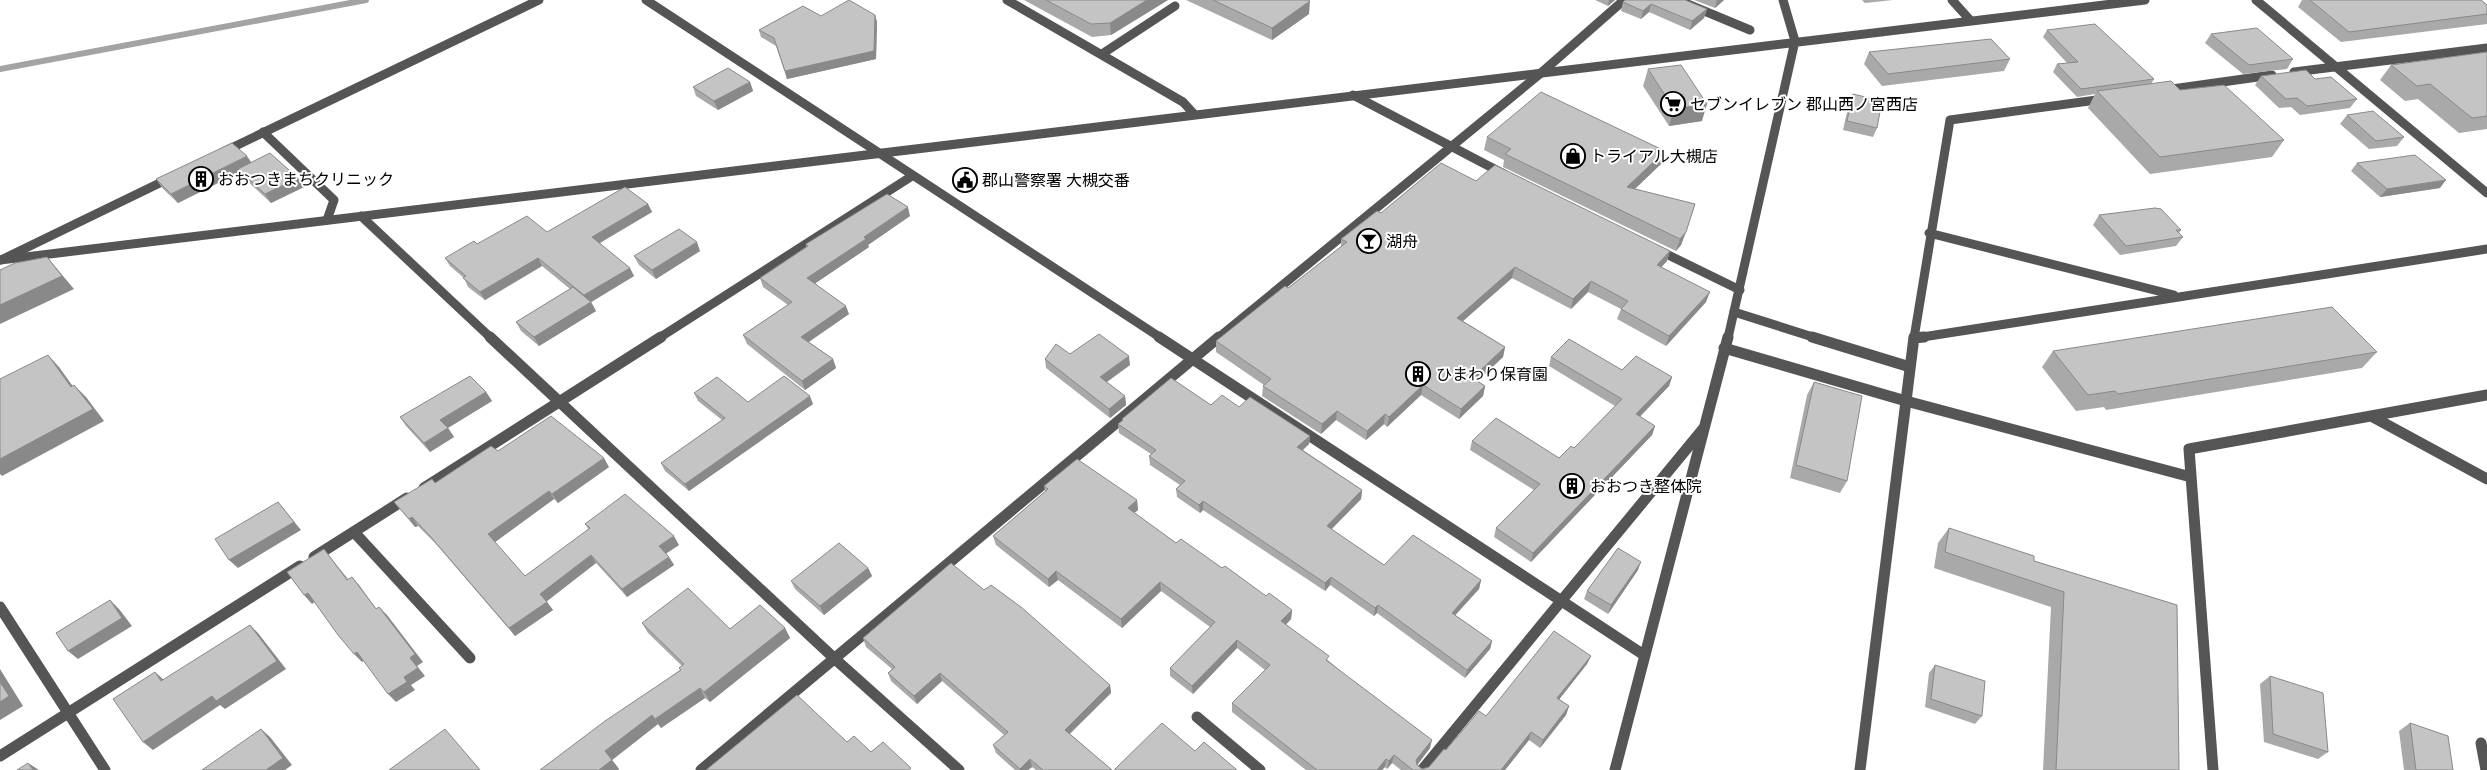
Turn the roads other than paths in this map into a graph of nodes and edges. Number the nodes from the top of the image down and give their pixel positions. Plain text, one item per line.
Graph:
1 (539, 0) edge
2 (646, 0) edge
3 (1007, 0) edge
4 (1624, 0) edge
5 (1678, 0) edge
6 (1783, 0) edge
7 (1952, 0) edge
8 (2145, 0) edge
9 (2256, 0) edge
10 (1175, 6) dead end
11 (1970, 20) junction
12 (1750, 30) dead end
13 (1795, 41) junction
14 (2487, 48) edge
15 (1102, 54) junction
16 (2336, 67) junction
17 (1541, 73) junction
18 (2153, 92) edge
19 (1352, 95) junction
20 (2114, 97) edge
21 (1194, 114) junction
22 (264, 132) junction
23 (1451, 148) junction
24 (879, 153) junction
25 (215, 156) edge
26 (180, 173) edge
27 (912, 176) junction
28 (1512, 178) edge
29 (2487, 194) edge
30 (361, 216) junction
31 (327, 220) junction
32 (1929, 233) junction
33 (1653, 247) edge
34 (2487, 249) edge
35 (0, 260) edge
36 (1740, 290) junction
37 (2180, 296) junction
38 (1734, 312) junction
39 (1914, 338) junction
40 (1724, 348) junction
41 (1192, 358) junction
42 (1910, 367) junction
43 (2487, 395) edge
44 (561, 401) junction
45 (1906, 401) junction
46 (2371, 416) junction
47 (1703, 429) junction
48 (2191, 477) junction
49 (2487, 479) edge
50 (354, 532) junction
51 (1562, 601) junction
52 (1, 610) edge
53 (1644, 656) junction
54 (470, 658) dead end
55 (835, 659) junction
56 (67, 712) junction
57 (1197, 717) dead end
58 (2481, 743) dead end
59 (0, 756) edge
60 (104, 770) edge
61 (700, 770) edge
62 (959, 770) edge
63 (1260, 770) edge
64 (1422, 770) edge
65 (1616, 770) edge
66 (1860, 770) edge
67 (2213, 770) edge
68 (2486, 770) edge

1 - 22 street
2 - 24 street
3 - 15 street
4 - 17 street
5 - 12 street
6 - 13 street
7 - 11 street
8 - 11 street
9 - 16 street
10 - 15 street
11 - 13 street
13 - 17 street
13 - 36 street
14 - 16 street
15 - 21 street
16 - 18 street
16 - 29 street
17 - 19 street
17 - 23 street
19 - 21 street
19 - 23 street
20 - 32 street
21 - 24 street
22 - 25 street
22 - 31 street
23 - 28 street
23 - 41 street
24 - 27 street
24 - 30 street
26 - 35 street
27 - 41 street
27 - 44 street
30 - 31 street
30 - 44 street
31 - 35 street
32 - 37 street
32 - 39 street
33 - 36 street
34 - 37 street
36 - 38 street
37 - 39 street
38 - 40 street
38 - 42 street
39 - 42 street
40 - 45 street
40 - 47 street
41 - 51 street
41 - 55 street
42 - 45 street
43 - 46 street
44 - 50 street
44 - 55 street
45 - 48 street
45 - 66 street
46 - 48 street
46 - 49 street
47 - 51 street
47 - 53 street
48 - 67 street
50 - 54 street
50 - 56 street
51 - 53 street
51 - 64 street
52 - 56 street
53 - 65 street
55 - 61 street
55 - 62 street
56 - 59 street
56 - 60 street
57 - 63 street
58 - 68 street

